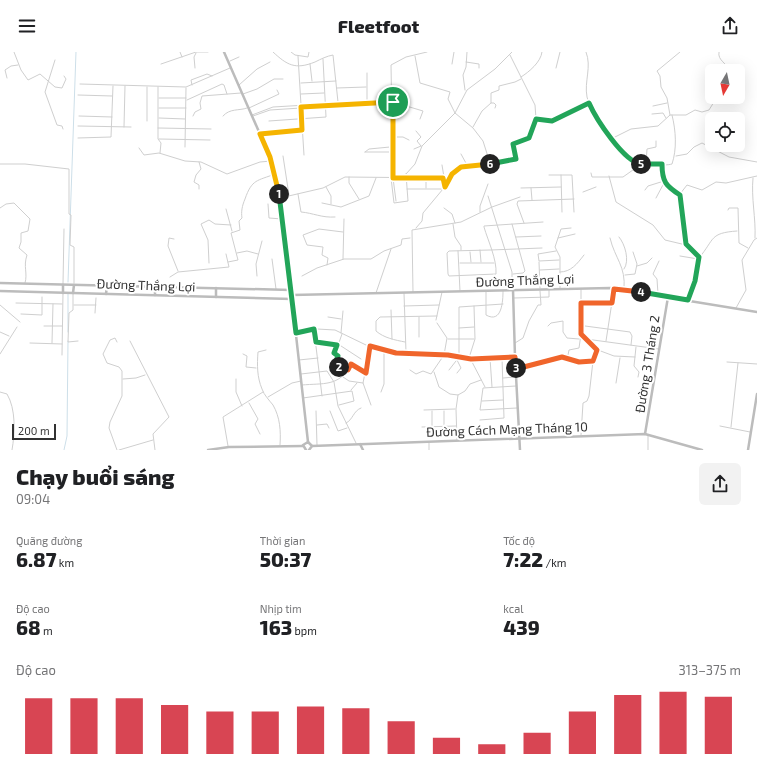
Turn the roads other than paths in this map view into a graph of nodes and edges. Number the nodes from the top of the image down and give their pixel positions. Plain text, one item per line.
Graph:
1 (14, 52) edge
2 (180, 52) edge
3 (196, 52) edge
4 (208, 52) edge
5 (224, 52) edge
6 (273, 52) edge
7 (291, 52) edge
8 (309, 52) edge
9 (427, 52) edge
10 (454, 52) edge
11 (466, 52) edge
12 (512, 52) edge
13 (542, 52) edge
14 (560, 52) edge
15 (586, 52) edge
16 (680, 52) edge
17 (719, 52) edge
18 (510, 55) junction
19 (298, 56) junction
20 (415, 56) junction
21 (182, 57) junction
22 (239, 57) dead end
23 (323, 59) junction
24 (55, 60) dead end
25 (228, 62) junction
26 (270, 62) dead end
27 (466, 62) junction
28 (162, 64) dead end
29 (310, 64) junction
30 (452, 64) dead end
31 (725, 64) edge
32 (19, 65) junction
33 (299, 65) junction
34 (230, 67) junction
35 (195, 68) dead end
36 (480, 68) dead end
37 (556, 68) dead end
38 (367, 73) dead end
39 (64, 76) dead end
40 (212, 76) junction
41 (7, 78) dead end
42 (521, 78) junction
43 (283, 79) dead end
44 (48, 80) junction
45 (336, 81) junction
46 (312, 82) junction
47 (324, 82) junction
48 (300, 83) junction
49 (80, 84) dead end
50 (192, 85) junction
51 (113, 86) junction
52 (125, 86) junction
53 (147, 86) junction
54 (158, 86) junction
55 (239, 86) junction
56 (366, 86) junction
57 (186, 87) junction
58 (337, 88) junction
59 (277, 90) dead end
60 (466, 91) junction
61 (325, 93) junction
62 (242, 94) junction
63 (300, 94) junction
64 (78, 95) dead end
65 (228, 95) junction
66 (112, 96) junction
67 (158, 98) junction
68 (187, 99) junction
69 (392, 101) junction
70 (367, 102) junction
71 (491, 103) junction
72 (589, 103) junction
73 (667, 103) junction
74 (338, 104) junction
75 (713, 104) edge
76 (326, 105) junction
77 (301, 106) junction
78 (654, 106) dead end
79 (158, 108) junction
80 (186, 108) junction
81 (248, 108) junction
82 (495, 108) dead end
83 (455, 113) junction
84 (652, 114) dead end
85 (671, 115) junction
86 (79, 116) dead end
87 (193, 116) dead end
88 (223, 116) dead end
89 (252, 116) junction
90 (112, 117) junction
91 (158, 118) junction
92 (302, 118) junction
93 (186, 119) junction
94 (420, 119) dead end
95 (536, 119) junction
96 (666, 119) junction
97 (269, 121) dead end
98 (147, 122) dead end
99 (78, 126) dead end
100 (112, 127) junction
101 (124, 127) junction
102 (131, 127) dead end
103 (472, 127) junction
104 (158, 128) junction
105 (186, 128) junction
106 (63, 129) dead end
107 (210, 129) dead end
108 (302, 130) junction
109 (416, 131) dead end
110 (260, 134) junction
111 (393, 137) junction
112 (78, 138) dead end
113 (612, 138) junction
114 (158, 140) junction
115 (186, 140) junction
116 (210, 140) dead end
117 (409, 140) dead end
118 (656, 141) dead end
119 (421, 146) junction
120 (185, 147) dead end
121 (139, 148) dead end
122 (392, 148) junction
123 (414, 149) dead end
124 (392, 152) junction
125 (160, 153) junction
126 (461, 154) dead end
127 (283, 156) dead end
128 (304, 156) dead end
129 (675, 156) junction
130 (271, 161) junction
131 (199, 162) junction
132 (757, 162) edge
133 (0, 164) edge
134 (490, 164) junction
135 (640, 164) junction
136 (646, 164) junction
137 (662, 164) junction
138 (442, 165) dead end
139 (468, 166) junction
140 (591, 173) dead end
141 (275, 174) junction
142 (406, 174) junction
143 (560, 174) junction
144 (549, 175) dead end
145 (609, 176) junction
146 (757, 176) edge
147 (349, 177) junction
148 (753, 177) junction
149 (376, 178) junction
150 (392, 178) junction
151 (406, 178) junction
152 (426, 178) junction
153 (443, 178) junction
154 (664, 182) junction
155 (488, 184) dead end
156 (326, 186) junction
157 (445, 187) junction
158 (561, 187) junction
159 (596, 187) dead end
160 (521, 188) dead end
161 (531, 188) junction
162 (199, 189) dead end
163 (406, 189) junction
164 (426, 189) junction
165 (443, 189) junction
166 (645, 190) dead end
167 (584, 192) dead end
168 (298, 194) junction
169 (680, 194) junction
170 (289, 196) junction
171 (488, 196) dead end
172 (520, 197) dead end
173 (280, 198) junction
174 (656, 198) dead end
175 (574, 199) junction
176 (359, 200) junction
177 (532, 200) junction
178 (561, 200) junction
179 (322, 203) dead end
180 (268, 204) dead end
181 (331, 205) junction
182 (492, 207) junction
183 (0, 208) edge
184 (444, 208) dead end
185 (226, 209) dead end
186 (728, 210) dead end
187 (480, 212) junction
188 (562, 212) dead end
189 (574, 212) dead end
190 (334, 217) dead end
191 (283, 219) junction
192 (344, 219) dead end
193 (542, 222) dead end
194 (454, 223) junction
195 (524, 223) junction
196 (512, 224) junction
197 (231, 225) junction
198 (497, 225) junction
199 (571, 228) dead end
200 (64, 229) dead end
201 (416, 229) junction
202 (738, 231) junction
203 (232, 232) junction
204 (343, 232) junction
205 (575, 234) dead end
206 (541, 236) dead end
207 (516, 237) junction
208 (619, 237) dead end
209 (411, 238) junction
210 (558, 238) junction
211 (610, 238) dead end
212 (756, 238) edge
213 (174, 239) dead end
214 (262, 241) dead end
215 (687, 245) junction
216 (392, 248) junction
217 (542, 248) dead end
218 (748, 248) junction
219 (506, 249) junction
220 (520, 249) junction
221 (470, 250) junction
222 (480, 250) junction
223 (491, 250) junction
224 (458, 251) junction
225 (461, 251) junction
226 (556, 251) junction
227 (633, 252) dead end
228 (237, 253) junction
229 (226, 254) dead end
230 (258, 254) junction
231 (584, 256) dead end
232 (680, 256) dead end
233 (652, 258) dead end
234 (272, 259) dead end
235 (699, 259) junction
236 (343, 260) junction
237 (560, 260) junction
238 (538, 261) junction
239 (659, 261) dead end
240 (228, 262) junction
241 (209, 263) dead end
242 (459, 263) junction
243 (471, 263) junction
244 (482, 263) junction
245 (495, 263) junction
246 (326, 266) junction
247 (637, 266) junction
248 (539, 270) junction
249 (559, 270) junction
250 (623, 270) junction
251 (178, 272) junction
252 (559, 272) junction
253 (512, 274) junction
254 (625, 275) junction
255 (170, 276) dead end
256 (257, 276) dead end
257 (302, 276) dead end
258 (460, 276) junction
259 (0, 283) edge
260 (24, 284) junction
261 (63, 284) junction
262 (74, 285) junction
263 (107, 286) junction
264 (155, 287) junction
265 (216, 288) junction
266 (581, 288) junction
267 (540, 289) junction
268 (548, 289) junction
269 (560, 289) junction
270 (614, 289) junction
271 (276, 290) junction
272 (291, 290) junction
273 (503, 290) junction
274 (513, 290) junction
275 (624, 290) junction
276 (0, 291) edge
277 (460, 291) junction
278 (485, 291) junction
279 (442, 292) junction
280 (63, 293) junction
281 (73, 293) junction
282 (376, 293) junction
283 (404, 293) junction
284 (413, 293) junction
285 (106, 294) junction
286 (155, 295) junction
287 (292, 295) junction
288 (658, 295) junction
289 (42, 297) dead end
290 (216, 297) junction
291 (540, 297) junction
292 (668, 297) junction
293 (96, 298) dead end
294 (513, 298) junction
295 (292, 299) junction
296 (688, 300) junction
297 (16, 303) dead end
298 (581, 303) junction
299 (612, 303) junction
300 (42, 304) junction
301 (53, 304) junction
302 (63, 304) junction
303 (73, 304) junction
304 (503, 304) junction
305 (0, 305) edge
306 (96, 305) junction
307 (439, 305) junction
308 (474, 305) junction
309 (486, 305) junction
310 (404, 306) junction
311 (736, 308) junction
312 (391, 310) dead end
313 (343, 311) dead end
314 (757, 312) edge
315 (95, 313) dead end
316 (21, 314) dead end
317 (418, 316) junction
318 (437, 316) junction
319 (328, 317) dead end
320 (392, 317) junction
321 (405, 317) junction
322 (342, 319) junction
323 (436, 320) dead end
324 (20, 322) dead end
325 (437, 323) dead end
326 (44, 326) dead end
327 (52, 326) junction
328 (63, 326) junction
329 (548, 326) dead end
330 (585, 326) dead end
331 (17, 327) dead end
332 (475, 327) junction
333 (458, 328) junction
334 (314, 329) junction
335 (608, 329) junction
336 (0, 332) edge
337 (296, 333) junction
338 (342, 334) junction
339 (581, 334) junction
340 (10, 337) junction
341 (419, 337) dead end
342 (447, 339) junction
343 (459, 339) junction
344 (475, 339) junction
345 (579, 339) junction
346 (586, 339) junction
347 (392, 340) junction
348 (78, 341) dead end
349 (130, 341) dead end
350 (117, 342) dead end
351 (316, 342) junction
352 (405, 342) junction
353 (606, 342) junction
354 (30, 343) dead end
355 (52, 343) junction
356 (514, 343) junction
357 (62, 344) junction
358 (337, 345) junction
359 (370, 346) junction
360 (631, 346) junction
361 (636, 347) junction
362 (384, 349) junction
363 (660, 349) junction
364 (266, 350) dead end
365 (597, 350) junction
366 (406, 353) junction
367 (0, 354) edge
368 (243, 354) dead end
369 (62, 355) dead end
370 (444, 355) junction
371 (568, 355) dead end
372 (338, 356) junction
373 (455, 356) junction
374 (459, 356) junction
375 (502, 357) junction
376 (515, 357) junction
377 (620, 357) junction
378 (635, 357) junction
379 (318, 358) junction
380 (490, 358) junction
381 (344, 359) junction
382 (361, 359) dead end
383 (470, 359) junction
384 (299, 360) junction
385 (456, 360) junction
386 (593, 361) junction
387 (727, 362) dead end
388 (738, 363) junction
389 (351, 364) junction
390 (757, 364) edge
391 (257, 368) junction
392 (341, 368) junction
393 (516, 369) junction
394 (348, 370) junction
395 (410, 370) dead end
396 (449, 370) dead end
397 (319, 371) junction
398 (433, 371) junction
399 (365, 372) junction
400 (457, 373) dead end
401 (146, 374) junction
402 (300, 374) junction
403 (343, 377) junction
404 (516, 377) junction
405 (638, 377) dead end
406 (503, 378) junction
407 (122, 379) junction
408 (236, 379) dead end
409 (481, 380) junction
410 (301, 381) junction
411 (334, 382) junction
412 (320, 383) junction
413 (358, 383) junction
414 (363, 383) junction
415 (616, 383) dead end
416 (302, 386) junction
417 (517, 386) junction
418 (503, 387) junction
419 (485, 388) junction
420 (492, 388) junction
421 (351, 390) junction
422 (0, 392) edge
423 (263, 392) junction
424 (381, 392) dead end
425 (458, 394) junction
426 (757, 394) edge
427 (335, 395) junction
428 (322, 396) junction
429 (267, 397) junction
430 (303, 398) junction
431 (504, 400) junction
432 (481, 401) junction
433 (249, 402) junction
434 (371, 405) dead end
435 (242, 406) junction
436 (338, 406) junction
437 (361, 408) dead end
438 (518, 408) junction
439 (456, 409) junction
440 (504, 409) junction
441 (424, 410) dead end
442 (444, 410) junction
443 (316, 411) dead end
444 (330, 411) dead end
445 (432, 411) junction
446 (480, 420) dead end
447 (345, 423) junction
448 (316, 425) junction
449 (444, 426) junction
450 (456, 426) junction
451 (720, 426) dead end
452 (422, 427) dead end
453 (432, 427) junction
454 (329, 428) dead end
455 (347, 428) junction
456 (731, 428) junction
457 (750, 432) junction
458 (260, 434) dead end
459 (646, 434) junction
460 (581, 437) junction
461 (520, 438) junction
462 (153, 440) junction
463 (457, 440) junction
464 (308, 442) junction
465 (429, 442) junction
466 (358, 443) junction
467 (317, 445) junction
468 (279, 446) junction
469 (303, 446) junction
470 (312, 446) junction
471 (229, 448) edge
472 (12, 450) edge
473 (118, 450) edge
474 (155, 450) edge
475 (208, 450) edge
476 (279, 450) edge
477 (306, 450) edge
478 (309, 450) edge
479 (363, 450) edge
480 (429, 450) edge
481 (520, 450) edge
482 (648, 450) edge
483 (702, 450) edge
484 (748, 450) edge

1 - 32 street
2 - 21 street
3 - 4 street
3 - 21 street
3 - 35 street
5 - 25 street
6 - 33 street
7 - 19 street
8 - 19 street
9 - 20 street
10 - 30 street
11 - 27 street
12 - 18 street
13 - 42 street
14 - 37 street
15 - 72 street
16 - 73 street
17 - 31 street
18 - 42 street
18 - 60 street
19 - 33 street
20 - 69 street
20 - 83 street
21 - 28 street
22 - 25 street
23 - 29 street
23 - 45 street
23 - 47 street
24 - 44 street
25 - 34 street
26 - 55 street
27 - 36 street
27 - 60 street
29 - 33 street
29 - 46 street
32 - 41 street
32 - 44 street
33 - 48 street
34 - 40 street
34 - 55 street
38 - 56 street
39 - 44 street
40 - 50 street
40 - 50 street
42 - 71 street
42 - 95 street
43 - 62 street
44 - 106 street
45 - 47 street
45 - 58 street
46 - 47 street
46 - 48 street
47 - 61 street
48 - 63 street
49 - 51 street
50 - 57 street
51 - 52 street
51 - 66 street
52 - 53 street
52 - 101 street
53 - 54 street
53 - 98 street
54 - 57 street
54 - 67 street
55 - 62 street
56 - 58 street
56 - 70 street
57 - 68 street
58 - 74 street
59 - 81 street
60 - 83 street
61 - 63 street
61 - 76 street
62 - 65 street
62 - 81 street
63 - 77 street
64 - 66 street
65 - 68 street
65 - 87 street
66 - 90 street
67 - 68 street
67 - 79 street
68 - 80 street
69 - 70 street
69 - 94 street
69 - 111 street
69 - 122 street
70 - 74 street
71 - 82 street
71 - 103 street
72 - 95 street
72 - 113 street
73 - 78 street
73 - 85 street
74 - 76 street
75 - 85 street
76 - 77 street
76 - 92 street
77 - 89 street
77 - 92 street
79 - 80 street
79 - 91 street
80 - 93 street
81 - 88 street
81 - 89 street
83 - 103 street
83 - 119 street
84 - 96 street
85 - 96 street
85 - 129 street
86 - 90 street
89 - 110 street
90 - 100 street
91 - 93 street
91 - 104 street
92 - 97 street
92 - 108 street
93 - 105 street
95 - 134 street
96 - 113 street
99 - 100 street
100 - 101 street
100 - 112 street
101 - 102 street
103 - 134 street
104 - 105 street
104 - 114 street
105 - 107 street
105 - 115 street
108 - 110 street
108 - 128 street
109 - 119 street
110 - 130 street
111 - 117 street
111 - 122 street
113 - 135 street
114 - 115 street
114 - 125 street
115 - 116 street
115 - 120 street
118 - 136 street
119 - 123 street
119 - 142 street
121 - 125 street
122 - 124 street
122 - 124 street
124 - 150 street
125 - 131 street
126 - 139 street
127 - 170 street
129 - 132 street
129 - 137 street
130 - 131 street
130 - 141 street
131 - 162 street
133 - 262 street
134 - 139 street
135 - 136 street
135 - 145 street
136 - 137 street
137 - 154 street
138 - 153 street
139 - 157 street
140 - 145 street
141 - 173 street
141 - 203 street
142 - 150 street
142 - 151 street
143 - 144 street
143 - 158 street
143 - 175 street
145 - 215 street
146 - 148 street
147 - 149 street
147 - 156 street
147 - 176 street
148 - 169 street
148 - 212 street
149 - 150 street
149 - 176 street
150 - 151 street
150 - 163 street
151 - 152 street
151 - 163 street
152 - 153 street
152 - 164 street
153 - 157 street
154 - 166 street
154 - 169 street
154 - 174 street
155 - 187 street
156 - 168 street
156 - 181 street
157 - 165 street
158 - 161 street
158 - 178 street
159 - 167 street
160 - 161 street
161 - 177 street
163 - 164 street
164 - 165 street
165 - 201 street
168 - 170 street
168 - 190 street
169 - 215 street
170 - 173 street
171 - 182 street
172 - 182 street
173 - 191 street
175 - 178 street
175 - 189 street
176 - 181 street
177 - 178 street
177 - 195 street
178 - 188 street
179 - 181 street
180 - 191 street
182 - 187 street
182 - 198 street
183 - 260 street
184 - 194 street
185 - 197 street
186 - 202 street
187 - 194 street
191 - 272 street
192 - 204 street
193 - 195 street
194 - 201 street
194 - 225 street
195 - 196 street
196 - 198 street
196 - 207 street
197 - 203 street
197 - 241 street
198 - 219 street
198 - 223 street
199 - 210 street
200 - 261 street
201 - 209 street
202 - 218 street
202 - 235 street
203 - 228 street
204 - 236 street
204 - 246 street
205 - 210 street
206 - 207 street
207 - 220 street
208 - 250 street
209 - 216 street
209 - 284 street
210 - 226 street
211 - 250 street
212 - 218 street
213 - 251 street
214 - 230 street
215 - 235 street
216 - 236 street
216 - 282 street
217 - 220 street
218 - 311 street
219 - 220 street
219 - 223 street
219 - 253 street
220 - 253 street
221 - 222 street
221 - 225 street
221 - 243 street
222 - 223 street
222 - 244 street
223 - 245 street
224 - 225 street
224 - 242 street
224 - 258 street
226 - 237 street
226 - 238 street
227 - 247 street
228 - 230 street
228 - 240 street
229 - 240 street
230 - 256 street
231 - 252 street
232 - 235 street
233 - 247 street
234 - 271 street
235 - 296 street
236 - 246 street
237 - 238 street
237 - 249 street
238 - 248 street
239 - 288 street
240 - 251 street
242 - 243 street
242 - 258 street
243 - 244 street
244 - 245 street
245 - 258 street
246 - 257 street
247 - 254 street
248 - 249 street
248 - 267 street
249 - 252 street
250 - 254 street
251 - 255 street
252 - 269 street
253 - 274 street
254 - 275 street
258 - 277 street
259 - 260 street, Đường Thắng Lợi
260 - 261 street, Đường Thắng Lợi
261 - 262 street, Đường Thắng Lợi
261 - 280 street
262 - 263 street, Đường Thắng Lợi
262 - 281 street
263 - 264 street, Đường Thắng Lợi
263 - 285 street
264 - 265 street, Đường Thắng Lợi
264 - 286 street
265 - 271 street, Đường Thắng Lợi
265 - 290 street
266 - 269 street, Đường Thắng Lợi
266 - 270 street, Đường Thắng Lợi
266 - 298 street
267 - 268 street, Đường Thắng Lợi
267 - 274 street, Đường Thắng Lợi
267 - 291 street
268 - 269 street, Đường Thắng Lợi
268 - 291 street
270 - 275 street, Đường Thắng Lợi
270 - 299 street
271 - 272 street, Đường Thắng Lợi
272 - 287 street
273 - 274 street, Đường Thắng Lợi
273 - 278 street, Đường Thắng Lợi
273 - 304 street
274 - 294 street
275 - 288 street, Đường Thắng Lợi
276 - 280 street, Đường Thắng Lợi
277 - 278 street, Đường Thắng Lợi
277 - 279 street, Đường Thắng Lợi
278 - 309 street
279 - 284 street, Đường Thắng Lợi
279 - 307 street
280 - 281 street, Đường Thắng Lợi
280 - 302 street
281 - 285 street, Đường Thắng Lợi
281 - 303 street
282 - 283 street, Đường Thắng Lợi
282 - 287 street, Đường Thắng Lợi
283 - 284 street, Đường Thắng Lợi
283 - 310 street
285 - 286 street, Đường Thắng Lợi
286 - 290 street, Đường Thắng Lợi
287 - 295 street
288 - 292 street, Đường Thắng Lợi
289 - 300 street
290 - 295 street, Đường Thắng Lợi
291 - 294 street
291 - 356 street
292 - 296 street, Đường Thắng Lợi
292 - 363 street, Đường 3 Tháng 2
293 - 306 street
294 - 356 street
295 - 337 street
296 - 311 street, Đường Thắng Lợi
297 - 300 street
298 - 299 street
298 - 339 street
299 - 335 street
300 - 301 street
300 - 316 street
301 - 302 street
301 - 327 street
302 - 328 street
303 - 306 street
303 - 348 street
304 - 309 street
304 - 309 street
305 - 324 street
306 - 315 street
307 - 310 street
307 - 318 street
308 - 309 street
308 - 332 street
308 - 333 street
310 - 321 street
311 - 314 street, Đường Thắng Lợi
312 - 320 street
313 - 322 street
317 - 318 street
317 - 321 street
317 - 341 street
318 - 323 street
319 - 322 street
320 - 321 street
320 - 347 street
320 - 347 street
321 - 352 street
322 - 338 street
325 - 342 street
326 - 327 street
327 - 328 street
327 - 355 street
328 - 357 street
329 - 345 street
330 - 335 street
331 - 340 street
332 - 333 street
332 - 344 street
333 - 343 street
334 - 337 street
334 - 338 street
334 - 351 street
335 - 353 street
335 - 360 street
336 - 340 street
337 - 384 street
338 - 358 street
338 - 359 street
339 - 345 street
339 - 346 street
340 - 367 street
342 - 343 street
342 - 370 street
343 - 344 street
343 - 374 street
344 - 383 street
345 - 371 street
346 - 353 street
346 - 365 street
347 - 352 street
349 - 401 street
350 - 407 street
351 - 358 street
351 - 379 street
352 - 366 street
353 - 360 street
354 - 355 street
355 - 357 street
356 - 376 street
357 - 369 street
358 - 372 street
358 - 382 street
359 - 362 street
359 - 399 street
360 - 361 street
361 - 363 street
361 - 378 street
362 - 366 street
362 - 424 street
363 - 459 street, Đường 3 Tháng 2
364 - 391 street
365 - 377 street
365 - 386 street
366 - 370 street
368 - 391 street
370 - 373 street
370 - 398 street
372 - 381 street
372 - 392 street
373 - 374 street
373 - 385 street
374 - 383 street
375 - 376 street
375 - 380 street
375 - 406 street
376 - 393 street
377 - 378 street
377 - 415 street
378 - 405 street
379 - 384 street
379 - 397 street
380 - 383 street
380 - 420 street
381 - 389 street
381 - 392 street
383 - 409 street
384 - 402 street
385 - 396 street
385 - 400 street
386 - 393 street
386 - 460 street
387 - 388 street
388 - 390 street
388 - 456 street
389 - 394 street
389 - 399 street
391 - 423 street
392 - 394 street
393 - 404 street
394 - 403 street
395 - 398 street
397 - 402 street
397 - 411 street
397 - 412 street
398 - 425 street
399 - 414 street
401 - 407 street
401 - 462 street
402 - 410 street
403 - 411 street
403 - 413 street
404 - 406 street
404 - 417 street
406 - 418 street
407 - 473 street
408 - 435 street
409 - 419 street
409 - 425 street
410 - 416 street
410 - 429 street
411 - 412 street
411 - 427 street
412 - 416 street
412 - 428 street
413 - 414 street
413 - 421 street
414 - 434 street
416 - 430 street
417 - 418 street
417 - 438 street
418 - 420 street
418 - 431 street
419 - 420 street
419 - 432 street
421 - 427 street
421 - 436 street
422 - 472 street
423 - 429 street
423 - 433 street
425 - 439 street
426 - 457 street
427 - 428 street
427 - 436 street
428 - 430 street
429 - 468 street
430 - 464 street
431 - 432 street
431 - 440 street
432 - 440 street
433 - 435 street
433 - 458 street
435 - 471 street
436 - 447 street
437 - 447 street
438 - 440 street
438 - 461 street
439 - 442 street
439 - 450 street
440 - 446 street
441 - 445 street
442 - 445 street
442 - 449 street
443 - 448 street
444 - 455 street
445 - 453 street
447 - 455 street
448 - 454 street
448 - 467 street
449 - 450 street
449 - 453 street
450 - 463 street
451 - 456 street
452 - 453 street
455 - 466 street
456 - 457 street
457 - 484 street
459 - 460 street, Đường Cách Mạng Tháng 10
459 - 482 street
459 - 483 street, Đường Cách Mạng Tháng 10
460 - 461 street, Đường Cách Mạng Tháng 10
461 - 463 street, Đường Cách Mạng Tháng 10
461 - 481 street
462 - 473 street
462 - 474 street
463 - 465 street, Đường Cách Mạng Tháng 10
464 - 469 street
464 - 470 street
465 - 466 street, Đường Cách Mạng Tháng 10
465 - 480 street
466 - 467 street, Đường Cách Mạng Tháng 10
466 - 479 street
467 - 470 street, Đường Cách Mạng Tháng 10
468 - 469 street
468 - 471 street
468 - 476 street
469 - 477 street
470 - 478 street
471 - 475 street

